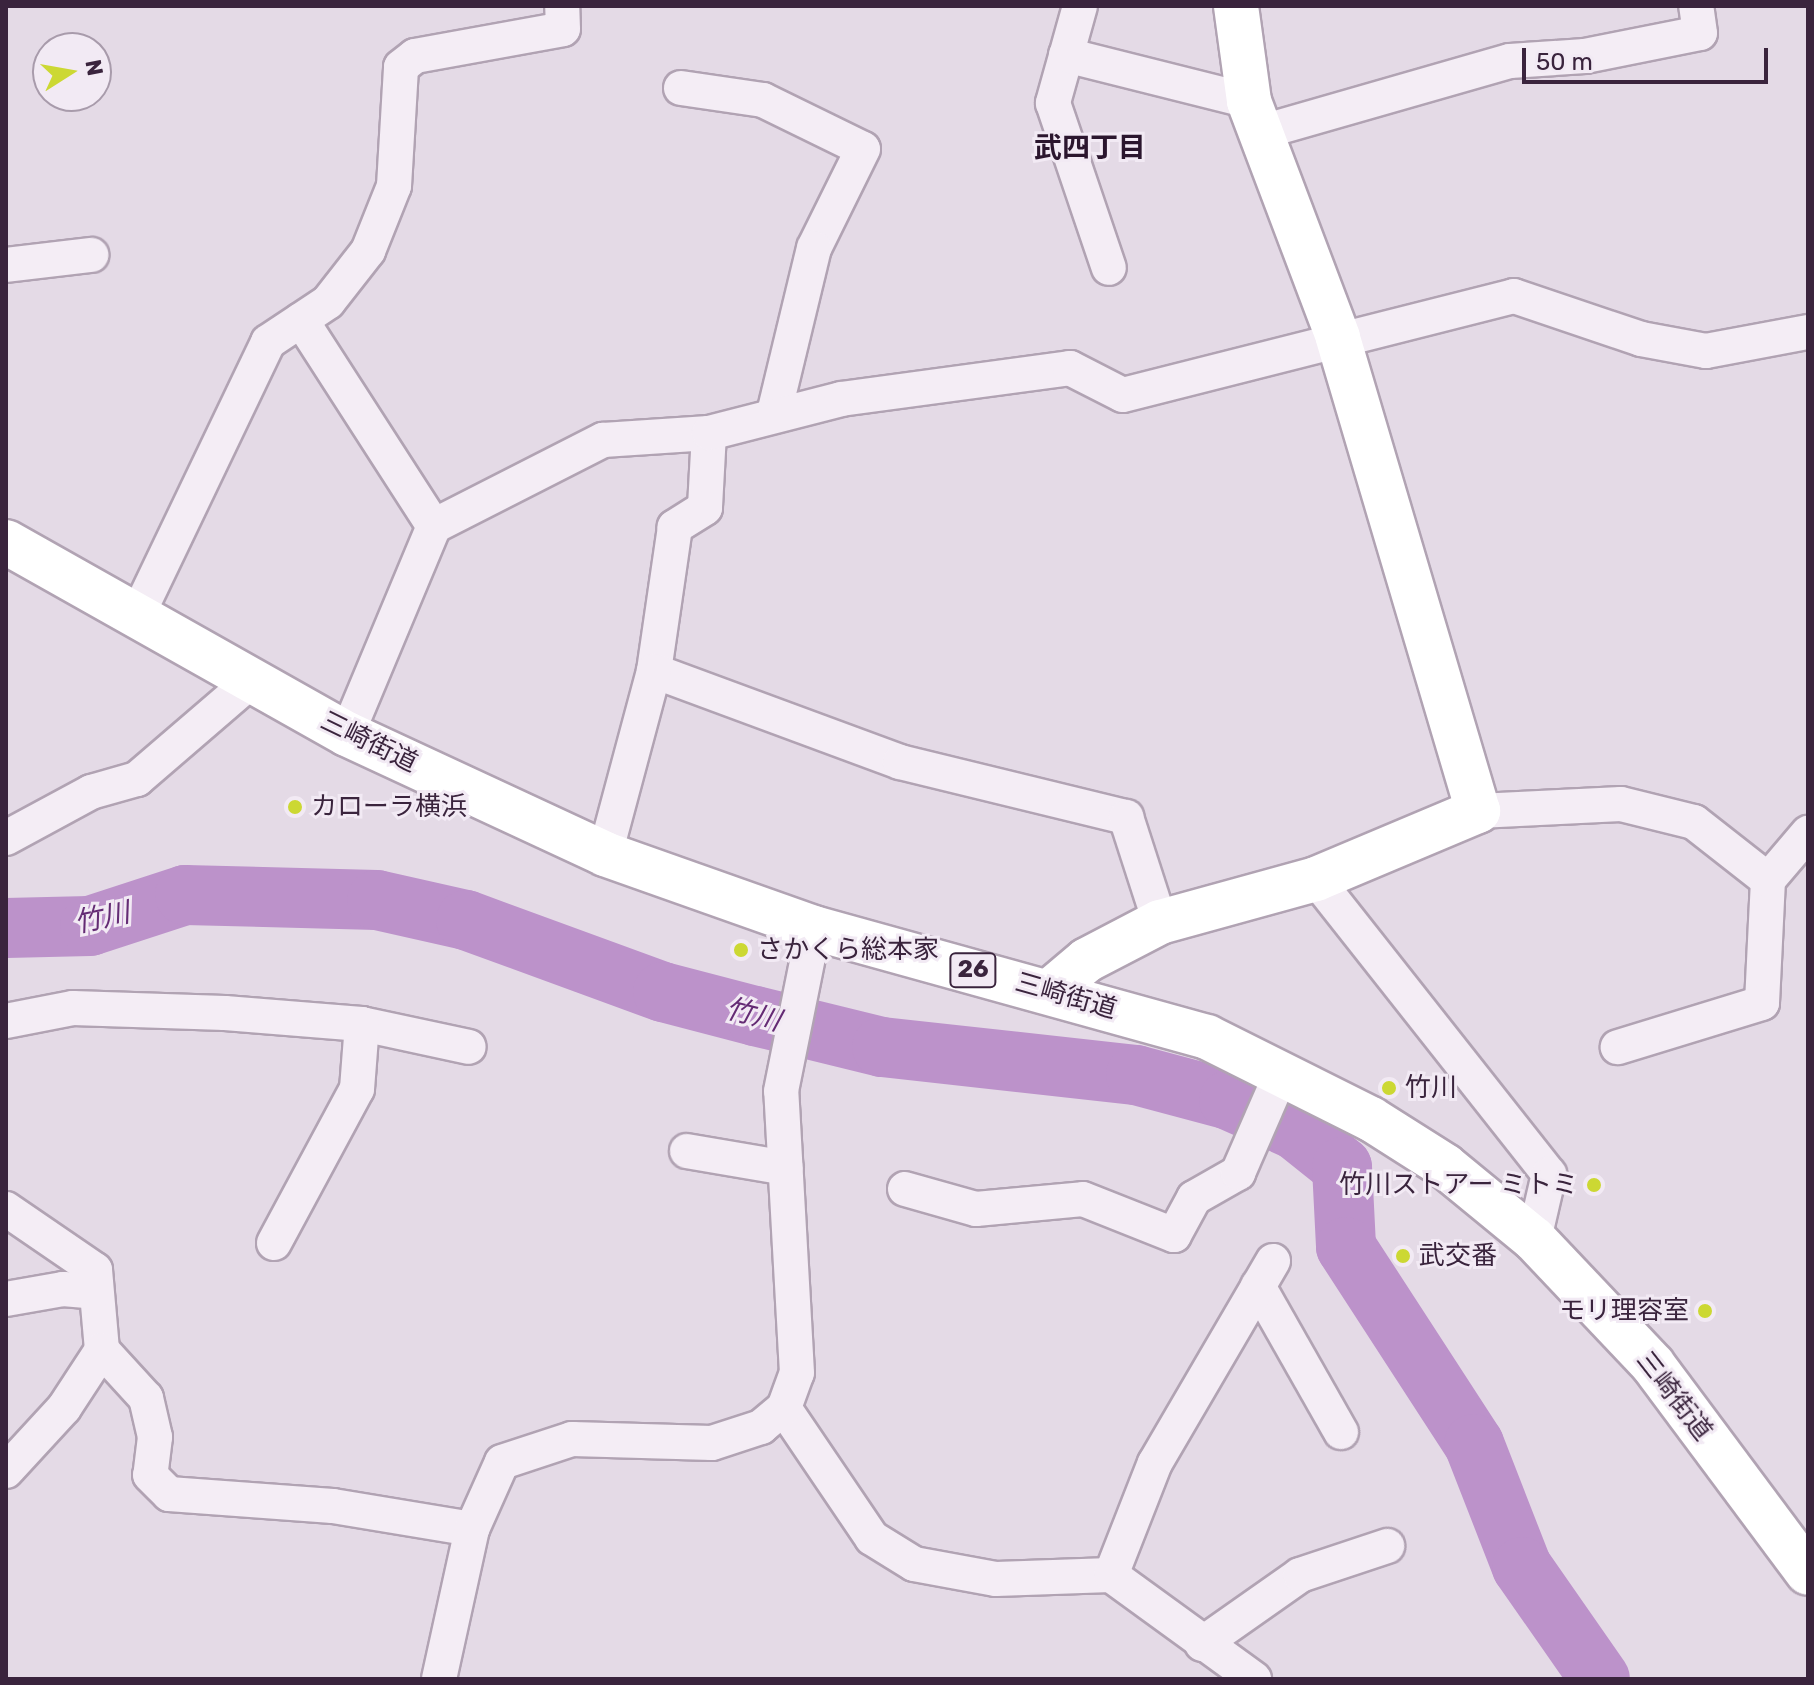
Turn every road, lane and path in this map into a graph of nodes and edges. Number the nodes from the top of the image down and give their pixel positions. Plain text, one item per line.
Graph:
1 (562, 6) edge
2 (1080, 6) edge
3 (1236, 6) edge
4 (1696, 6) edge
5 (1066, 55) junction
6 (681, 88) dead end
7 (1256, 116) junction
8 (91, 255) dead end
9 (6, 265) edge
10 (1109, 268) dead end
11 (301, 320) junction
12 (1808, 332) edge
13 (1338, 337) junction
14 (774, 413) junction
15 (709, 433) junction
16 (434, 526) junction
17 (6, 542) edge
18 (136, 618) junction
19 (654, 671) junction
20 (252, 680) junction
21 (347, 734) junction
22 (1478, 811) junction
23 (1808, 833) edge
24 (6, 838) edge
25 (605, 854) junction
26 (1316, 879) junction
27 (1768, 880) junction
28 (1160, 922) junction
29 (814, 928) junction
30 (1050, 991) junction
31 (6, 1021) edge
32 (362, 1024) junction
33 (469, 1047) dead end
34 (1618, 1047) dead end
35 (1282, 1072) junction
36 (687, 1151) dead end
37 (786, 1168) junction
38 (905, 1189) dead end
39 (6, 1209) edge
40 (1534, 1239) junction
41 (274, 1243) dead end
42 (95, 1292) junction
43 (6, 1299) edge
44 (102, 1350) junction
45 (784, 1408) junction
46 (1341, 1432) dead end
47 (6, 1471) edge
48 (472, 1529) junction
49 (1387, 1546) dead end
50 (1808, 1573) edge
51 (1111, 1575) junction
52 (1202, 1644) junction
53 (439, 1679) edge
54 (1254, 1679) edge

1 - 11 street
2 - 5 street
3 - 7 main road
4 - 7 street
5 - 7 street
5 - 10 street
6 - 14 street
7 - 13 main road
8 - 9 street
11 - 16 street
11 - 18 street
12 - 13 street
13 - 14 street
13 - 22 main road
14 - 15 street
15 - 16 street
15 - 19 street
16 - 21 street
17 - 18 main road, 三崎街道 / 26
18 - 20 main road, 三崎街道 / 26
19 - 25 street
19 - 28 street
20 - 21 main road, 三崎街道 / 26
20 - 24 street
21 - 25 main road, 三崎街道 / 26
22 - 26 main road
22 - 27 street
23 - 27 street
25 - 29 main road, 三崎街道 / 26
26 - 28 main road
26 - 40 street
27 - 34 street
28 - 30 main road
29 - 30 main road, 三崎街道 / 26
29 - 37 street
30 - 35 main road, 三崎街道 / 26
31 - 32 street
32 - 33 street
32 - 41 street
35 - 38 street
35 - 40 main road, 三崎街道 / 26
36 - 37 street
37 - 45 street
39 - 42 street
40 - 50 main road, 三崎街道 / 26
42 - 43 street
42 - 44 street
44 - 47 street
44 - 48 street
45 - 48 street
45 - 51 street
46 - 51 street
48 - 53 street
49 - 52 street
51 - 52 street
52 - 54 street

